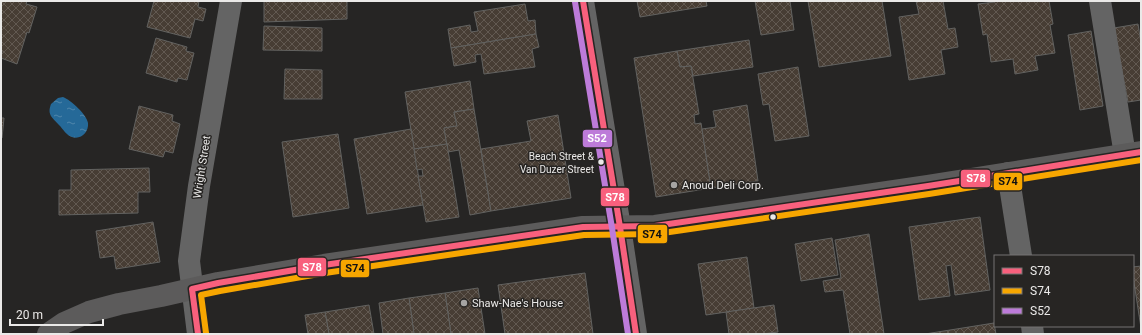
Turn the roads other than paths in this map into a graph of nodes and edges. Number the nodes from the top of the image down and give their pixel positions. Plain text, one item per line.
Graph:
1 (231, 1) edge
2 (583, 1) edge
3 (1100, 1) edge
4 (1133, 153) edge
5 (1008, 173) junction
6 (620, 227) junction
7 (1021, 255) edge
8 (192, 289) junction
9 (48, 334) edge
10 (198, 334) edge
11 (636, 334) edge

1 - 8 street, Wright Street
2 - 6 street
3 - 4 street
4 - 5 main road
5 - 6 main road
5 - 7 street
6 - 8 main road
6 - 11 street
8 - 9 main road
8 - 10 street, Wright Street

